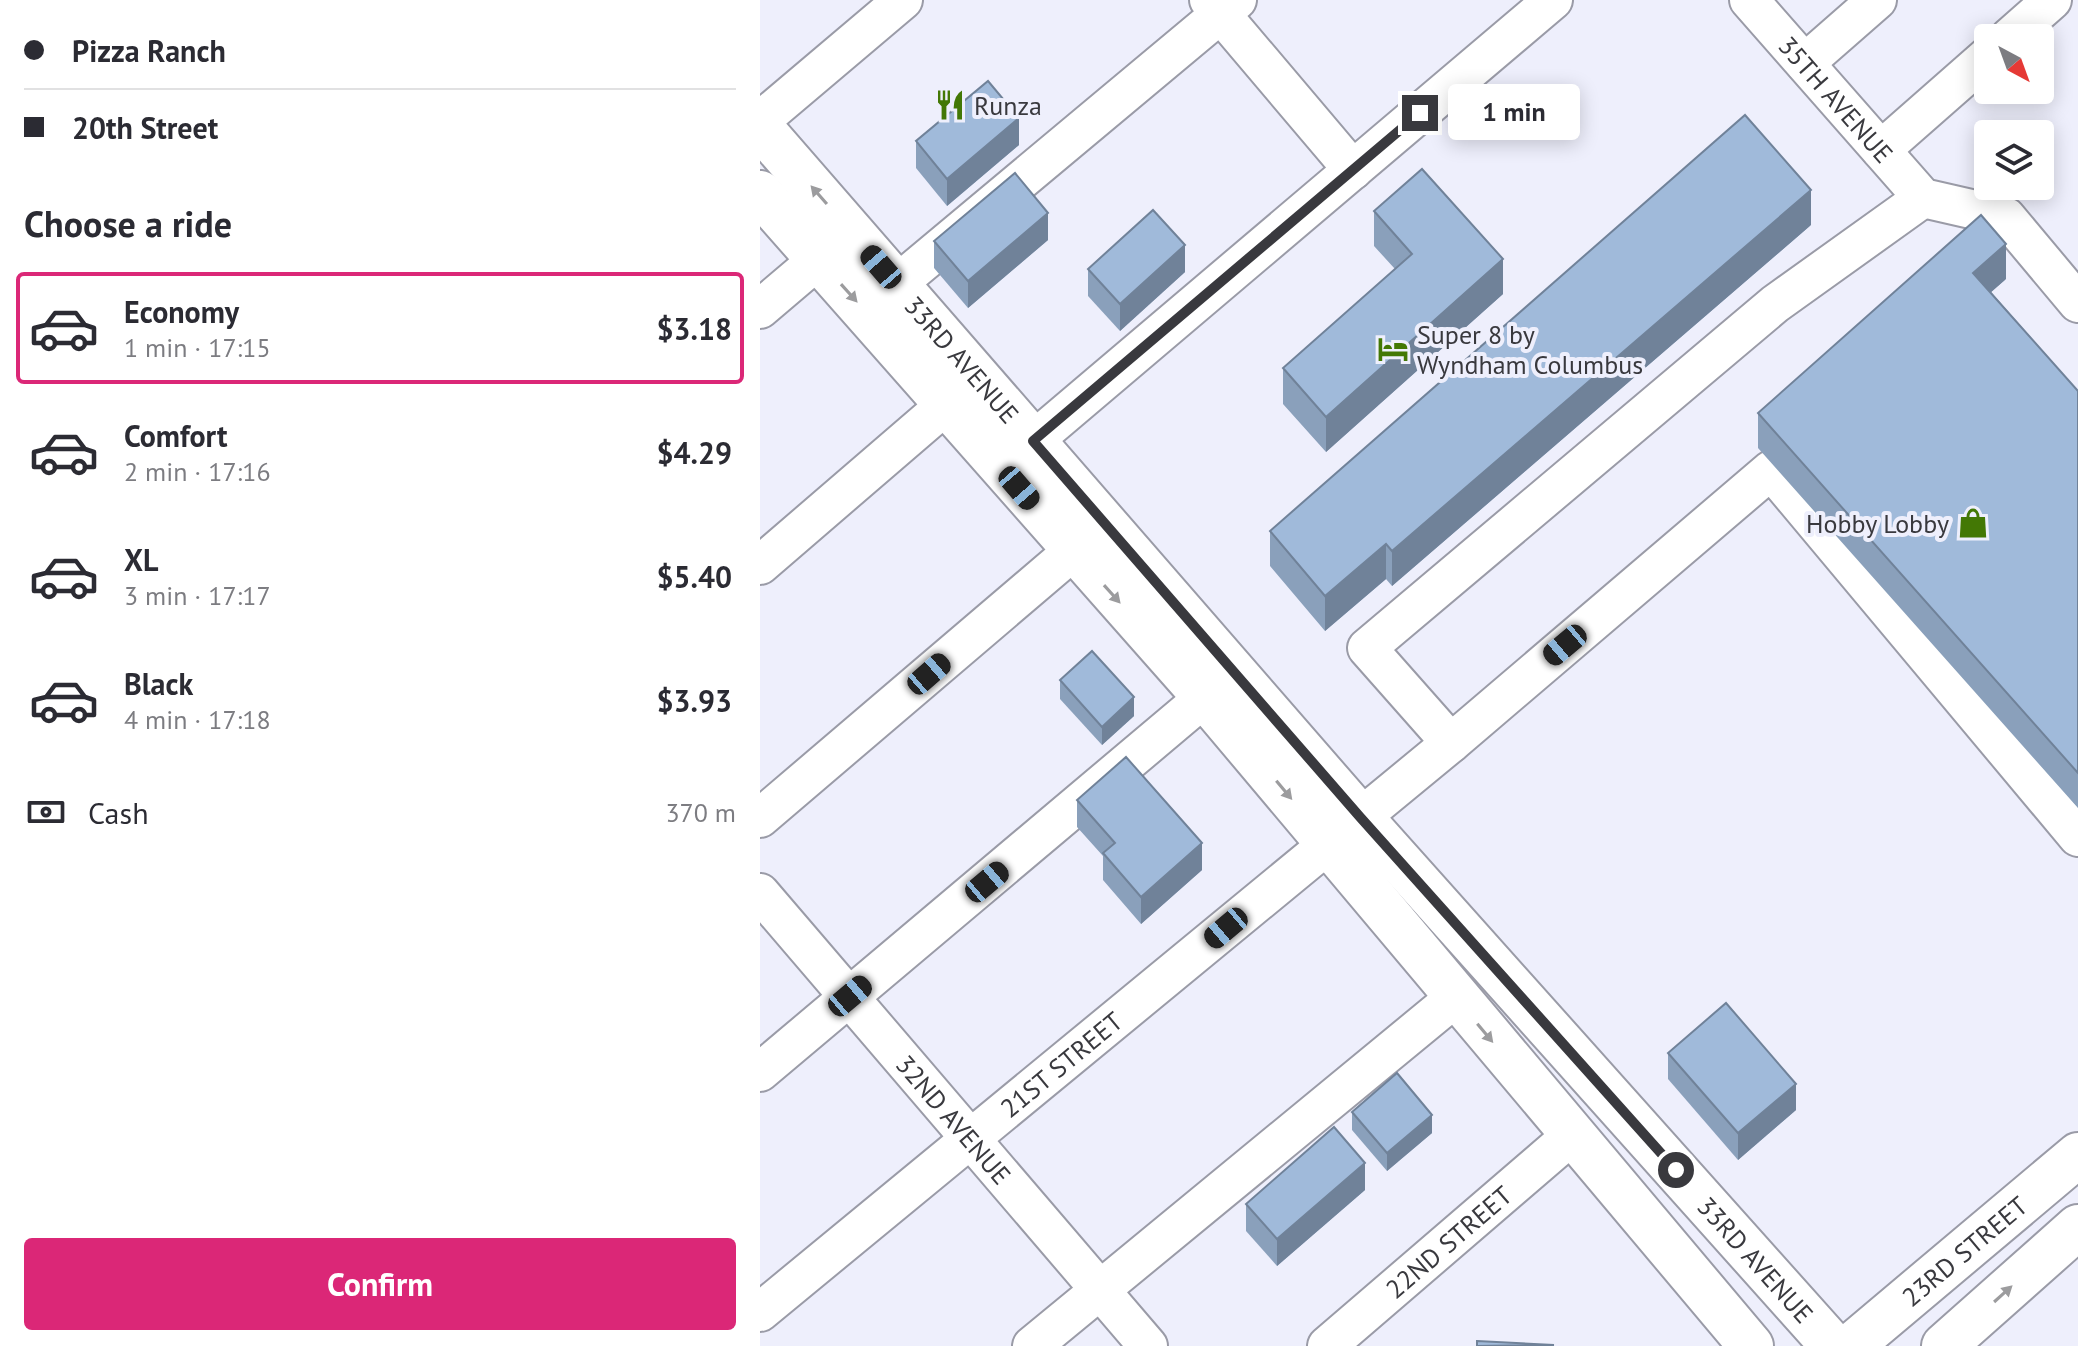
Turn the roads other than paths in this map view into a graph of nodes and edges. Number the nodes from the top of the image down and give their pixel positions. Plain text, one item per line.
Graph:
1 (903, 0) edge
2 (1553, 0) edge
3 (1749, 0) edge
4 (1877, 0) edge
5 (2052, 0) edge
6 (1222, 5) edge
7 (2025, 24) edge
8 (1805, 63) junction
9 (1974, 68) edge
10 (760, 121) edge
11 (760, 127) edge
12 (1881, 150) junction
13 (1353, 170) junction
14 (760, 193) edge
15 (1923, 198) junction
16 (851, 231) junction
17 (819, 260) junction
18 (897, 284) junction
19 (2078, 303) edge
20 (760, 309) edge
21 (947, 404) junction
22 (1033, 441) junction
23 (1073, 551) junction
24 (760, 565) edge
25 (1205, 697) junction
26 (1451, 743) junction
27 (760, 818) edge
28 (1345, 830) junction
29 (2078, 837) edge
30 (760, 893) edge
31 (850, 996) junction
32 (1456, 997) junction
33 (760, 1072) edge
34 (1571, 1136) junction
35 (973, 1139) junction
36 (2078, 1155) edge
37 (2078, 1227) edge
38 (1100, 1291) junction
39 (760, 1312) edge
40 (1032, 1346) edge
41 (1148, 1346) edge
42 (1327, 1346) edge
43 (1751, 1346) edge
44 (1833, 1346) edge
45 (1851, 1346) edge
46 (1944, 1346) edge

1 - 10 street
2 - 13 street
3 - 8 street, 35TH AVENUE
4 - 8 street
5 - 7 street
6 - 13 street
6 - 18 street
8 - 12 street, 35TH AVENUE
9 - 12 street
16 -> 11 highway, 33RD AVENUE
12 - 15 street, 35TH AVENUE
13 - 22 street
14 - 17 highway, 33RD AVENUE
15 - 19 street
15 - 26 street
16 - 17 street
16 - 18 highway, 33RD AVENUE
17 - 20 street
17 -> 21 highway, 33RD AVENUE
18 - 22 highway, 33RD AVENUE
21 - 23 highway, 33RD AVENUE
21 - 24 street
22 - 28 highway, 33RD AVENUE
23 -> 25 highway, 33RD AVENUE
23 - 27 street
25 -> 28 highway, 33RD AVENUE
25 - 31 street
26 - 28 street, 21ST STREET
26 - 29 street, 21ST STREET
28 - 32 highway, 33RD AVENUE
28 - 35 street, 21ST STREET
28 - 44 highway, 33RD AVENUE
30 - 31 street, 32ND AVENUE
31 - 33 street
31 - 35 street, 32ND AVENUE
32 -> 34 highway, 33RD AVENUE
32 - 38 street
34 - 42 street, 22ND STREET
34 - 43 highway, 33RD AVENUE
35 - 38 street, 32ND AVENUE
35 - 39 street, 21ST STREET
36 - 45 highway, 23RD STREET
46 -> 37 highway
38 - 40 street
38 - 41 street, 32ND AVENUE

